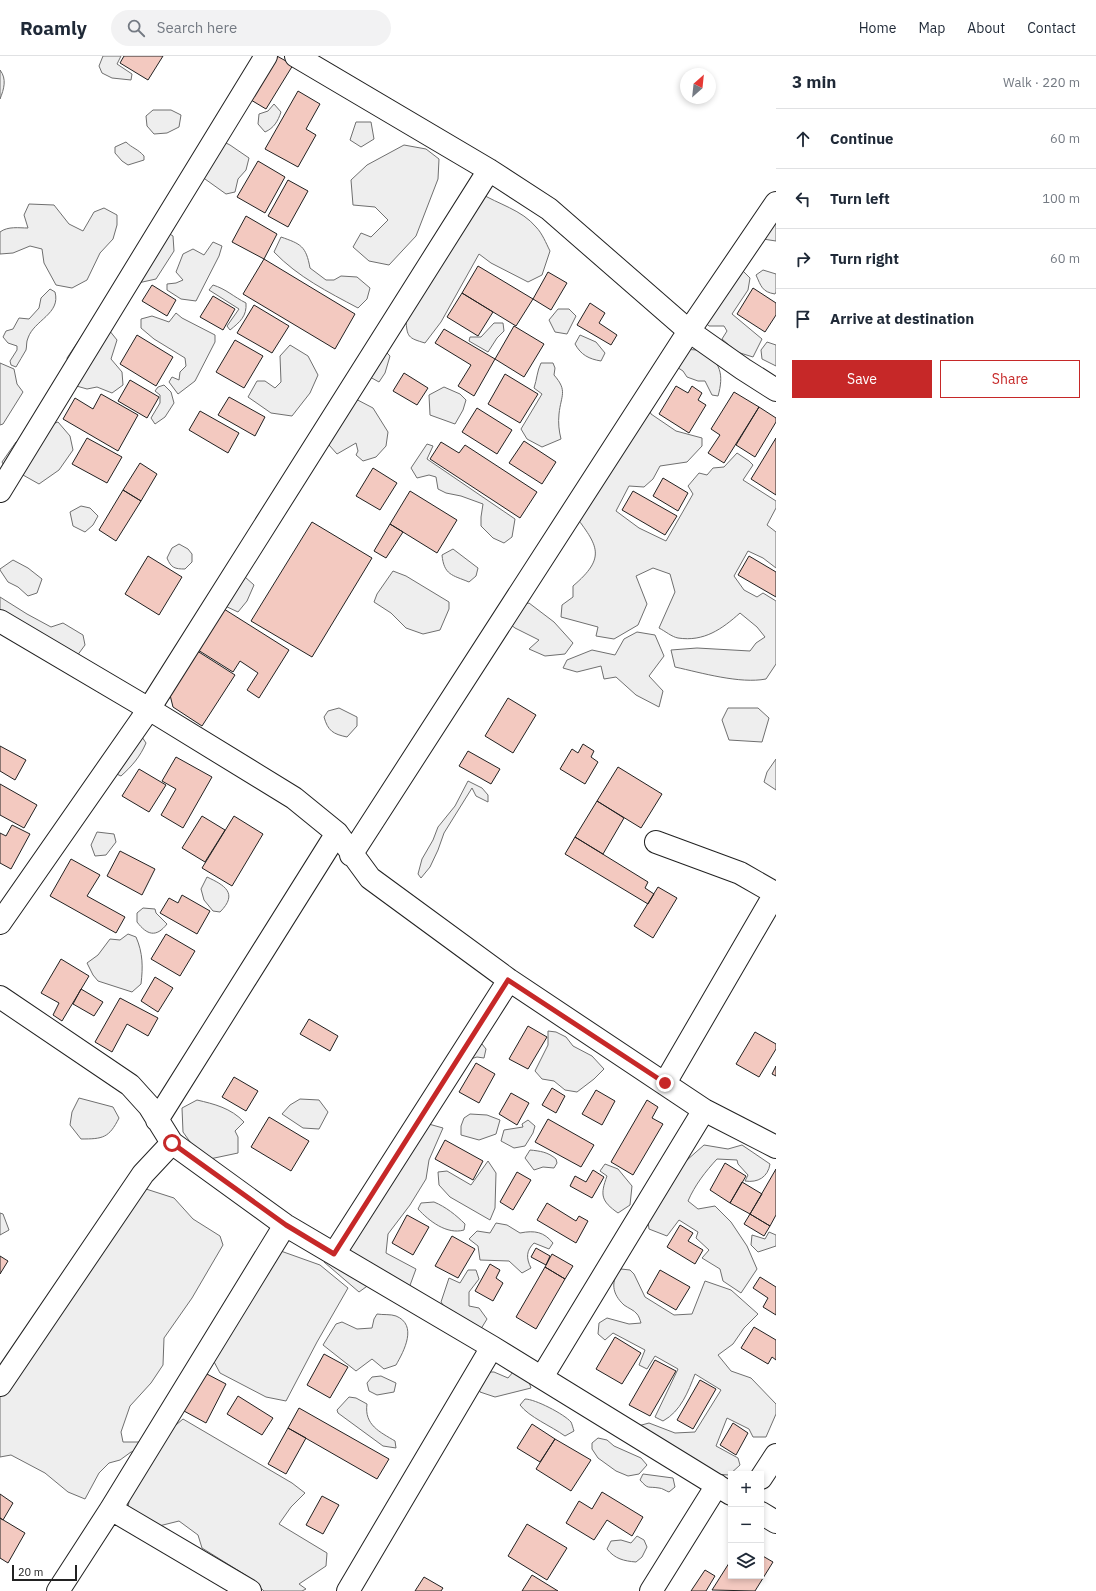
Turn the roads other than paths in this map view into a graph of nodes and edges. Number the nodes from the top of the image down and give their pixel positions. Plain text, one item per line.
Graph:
1 (266, 56) edge
2 (296, 56) edge
3 (489, 170) junction
4 (776, 203) edge
5 (690, 331) junction
6 (776, 390) edge
7 (0, 491) edge
8 (0, 621) edge
9 (149, 708) junction
10 (337, 833) junction
11 (656, 842) dead end
12 (351, 854) junction
13 (776, 892) edge
14 (0, 923) edge
15 (508, 980) junction
16 (0, 997) edge
17 (665, 1083) junction
18 (704, 1110) junction
19 (156, 1120) junction
20 (172, 1143) junction
21 (776, 1147) edge
22 (286, 1225) junction
23 (334, 1254) junction
24 (492, 1347) junction
25 (542, 1377) junction
26 (1, 1380) edge
27 (776, 1454) edge
28 (764, 1473) edge
29 (724, 1489) edge
30 (111, 1510) junction
31 (764, 1515) edge
32 (776, 1522) edge
33 (351, 1589) edge
34 (58, 1591) edge
35 (250, 1591) edge
36 (651, 1591) edge

1 - 7 street
2 - 3 street
3 - 5 street
3 - 9 street
4 - 5 street
5 - 6 street
5 - 12 street
8 - 9 street
9 - 10 street
9 - 14 street
10 - 12 street
10 - 19 street
11 - 13 street
12 - 15 street
13 - 17 street
15 - 17 street
15 - 23 street
16 - 19 street
17 - 18 street
18 - 21 street
18 - 25 street
19 - 20 street
20 - 22 street
20 - 26 street
22 - 23 street
22 - 30 street
23 - 24 street
24 - 25 street
24 - 33 street
25 - 29 street
27 - 28 street
29 - 36 street
30 - 34 street
30 - 35 street
31 - 32 street

